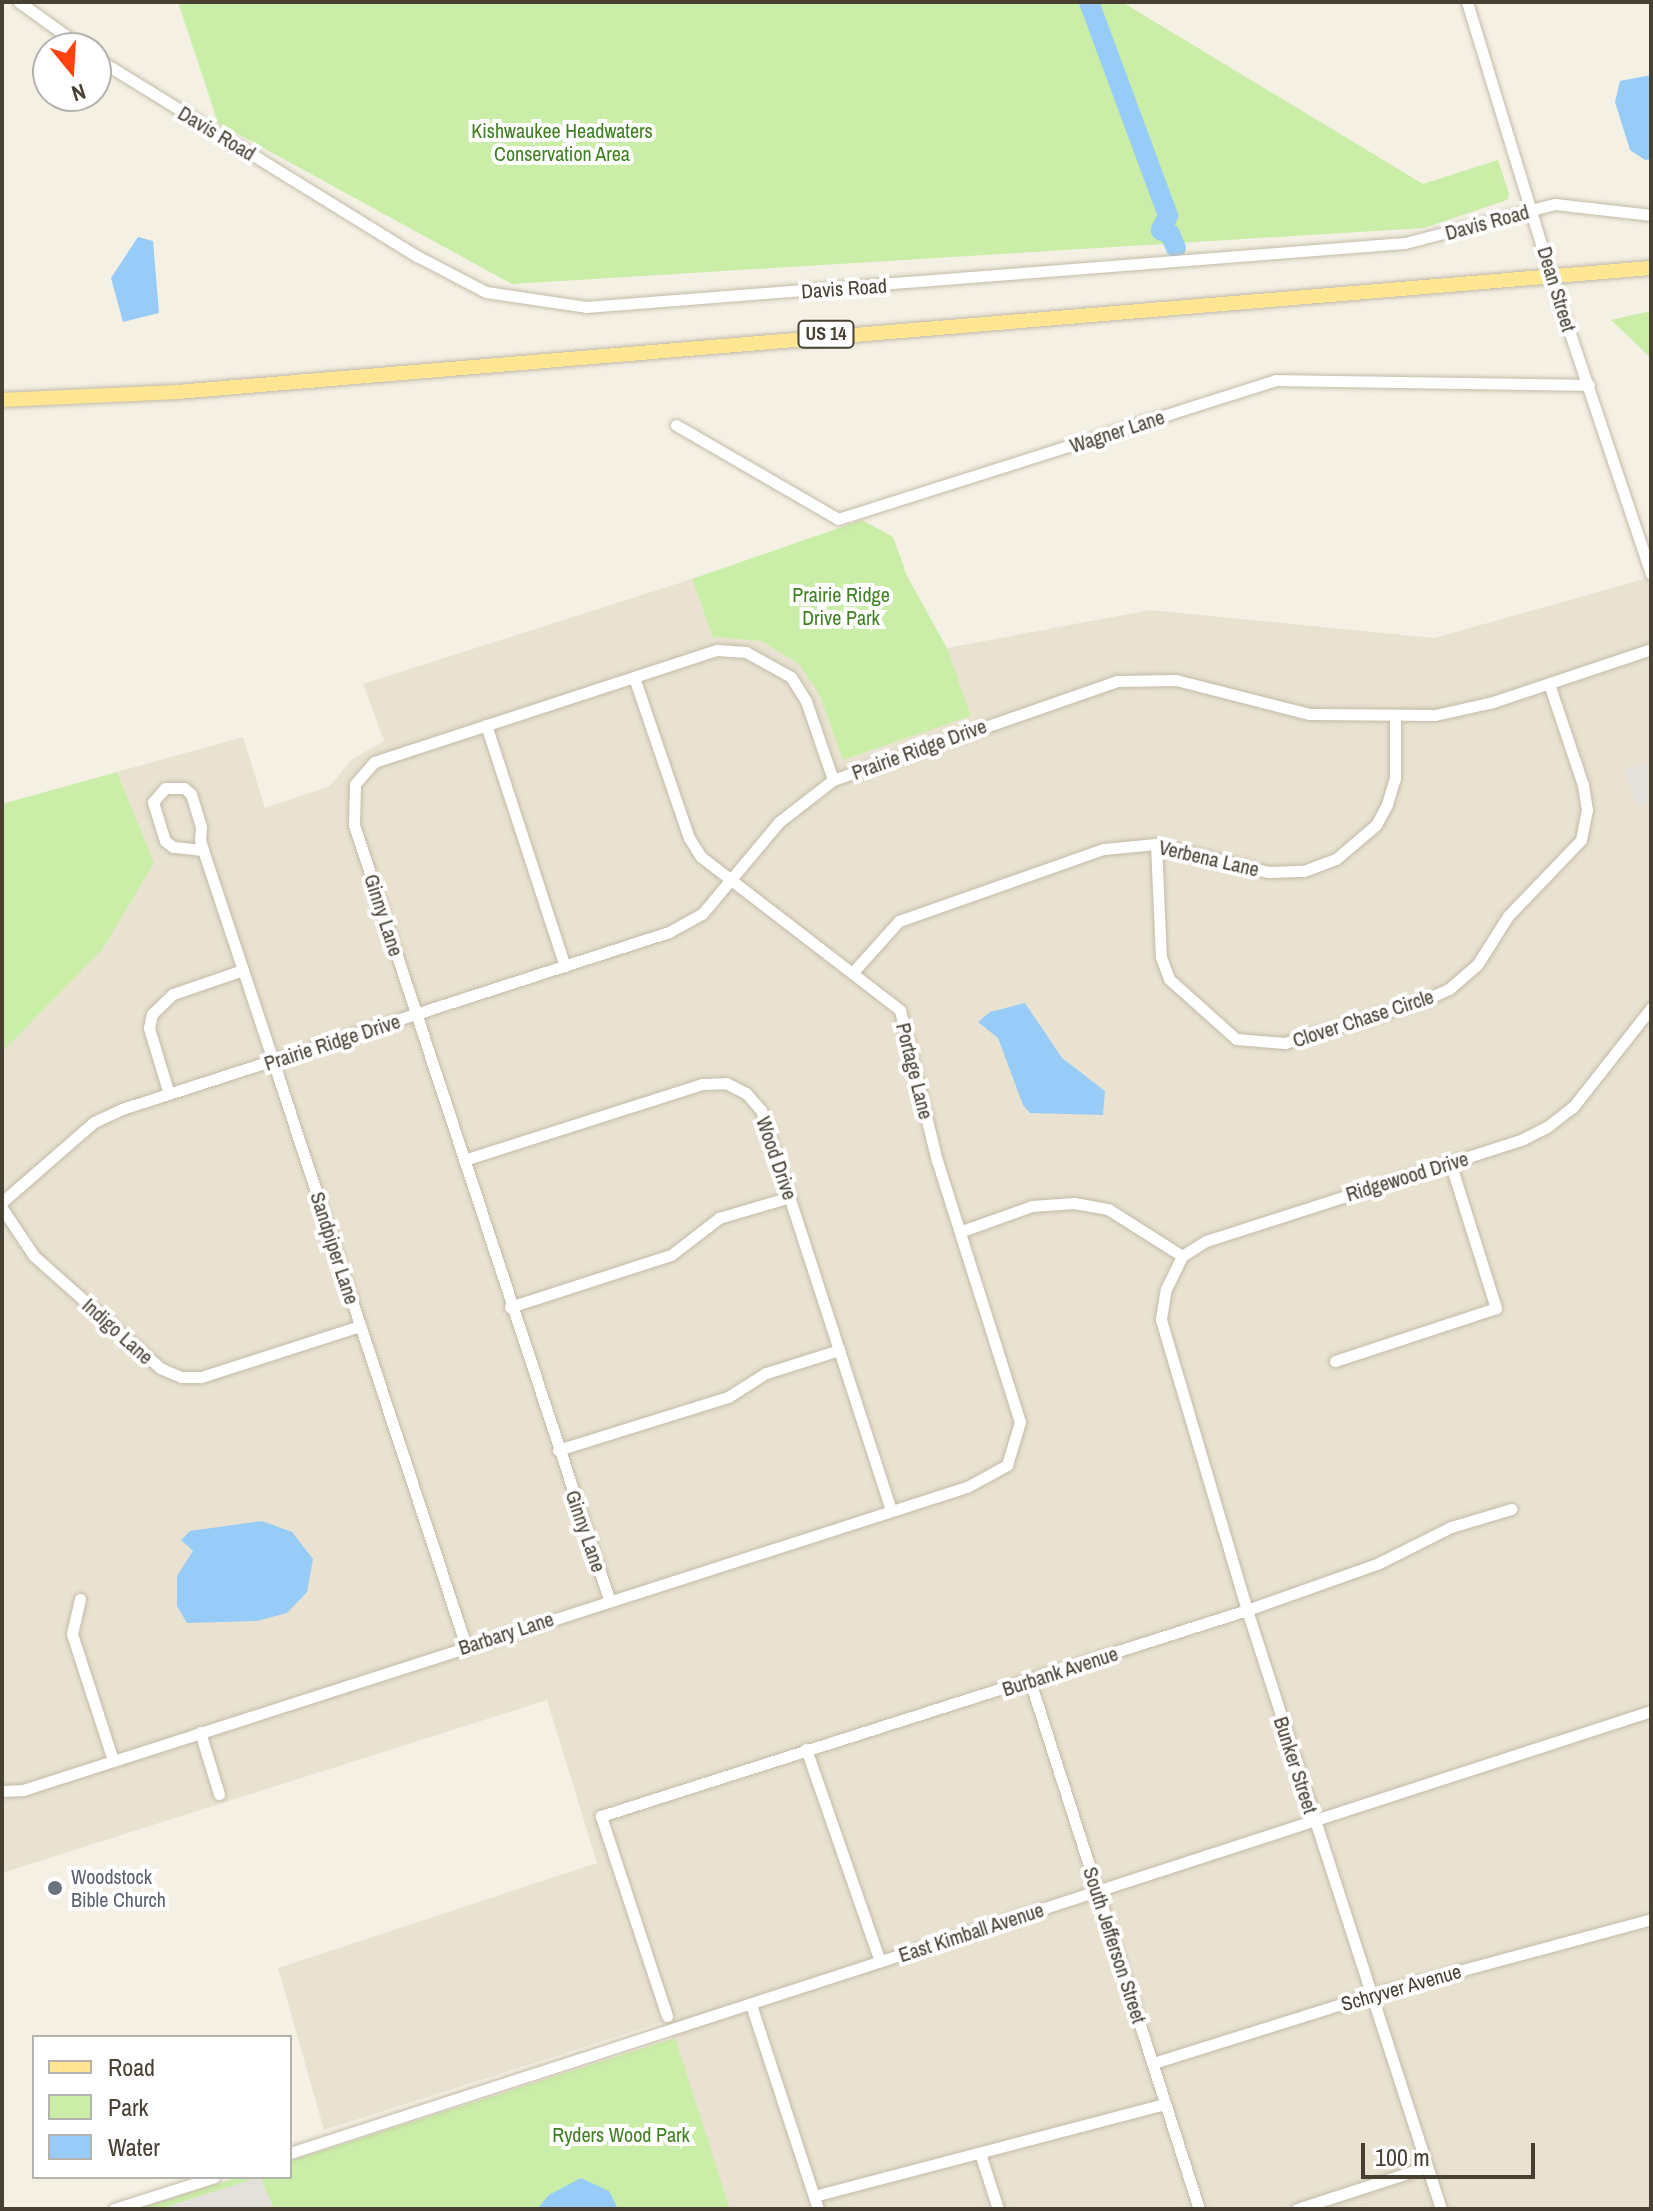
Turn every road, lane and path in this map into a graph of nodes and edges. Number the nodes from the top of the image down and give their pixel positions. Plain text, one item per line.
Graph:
1 (19, 2) edge
2 (1467, 2) edge
3 (61, 32) edge
4 (112, 68) edge
5 (1534, 209) junction
6 (1651, 215) edge
7 (1651, 268) edge
8 (1551, 277) junction
9 (1589, 385) junction
10 (2, 400) edge
11 (676, 425) dead end
12 (1651, 574) edge
13 (1651, 649) edge
14 (634, 677) junction
15 (1549, 684) junction
16 (1395, 716) junction
17 (486, 725) junction
18 (833, 780) junction
19 (1156, 844) junction
20 (203, 850) junction
21 (732, 880) junction
22 (565, 966) junction
23 (243, 970) junction
24 (853, 972) junction
25 (1651, 1008) edge
26 (416, 1015) junction
27 (273, 1061) junction
28 (169, 1094) junction
29 (464, 1160) junction
30 (1450, 1162) junction
31 (790, 1197) junction
32 (2, 1205) edge
33 (962, 1231) junction
34 (1182, 1256) junction
35 (510, 1307) junction
36 (360, 1326) junction
37 (839, 1350) junction
38 (1335, 1361) dead end
39 (558, 1450) junction
40 (1007, 1465) joint
41 (1511, 1509) dead end
42 (891, 1510) junction
43 (80, 1599) dead end
44 (609, 1599) junction
45 (1247, 1610) junction
46 (466, 1646) junction
47 (1030, 1681) junction
48 (1651, 1711) edge
49 (200, 1732) junction
50 (806, 1749) junction
51 (113, 1760) junction
52 (2, 1791) edge
53 (219, 1794) dead end
54 (1314, 1821) junction
55 (1098, 1892) junction
56 (1651, 1919) edge
57 (880, 1962) junction
58 (1370, 1995) junction
59 (751, 2005) junction
60 (667, 2016) dead end
61 (1153, 2063) junction
62 (1165, 2104) junction
63 (292, 2152) edge
64 (980, 2153) junction
65 (1426, 2167) junction
66 (208, 2179) edge
67 (814, 2196) junction
68 (114, 2209) edge
69 (818, 2209) edge
70 (998, 2209) edge
71 (1199, 2209) edge
72 (1297, 2209) edge
73 (1441, 2209) edge

1 - 3 street
2 - 5 street, Dean Street
4 - 5 street, Davis Road
5 - 6 street, Davis Road
5 - 8 street, Dean Street
7 - 8 main road, US 14
8 - 9 street, Dean Street
8 - 10 main road, US 14
9 - 11 street, Wagner Lane
9 - 12 street, Dean Street
13 - 15 street, Prairie Ridge Drive
14 - 17 street, Ginny Lane
14 - 18 street, Ginny Lane
14 - 21 street, Portage Lane
15 - 16 street, Prairie Ridge Drive
15 - 19 street, Clover Chase Circle
16 - 18 street, Prairie Ridge Drive
16 - 19 street, Verbena Lane
17 - 22 street
17 - 26 street, Ginny Lane
18 - 21 street, Prairie Ridge Drive
19 - 24 street, Verbena Lane
20 - 20 street, Sandpiper Lane
20 - 23 street, Sandpiper Lane
21 - 22 street, Prairie Ridge Drive
21 - 24 street, Portage Lane
22 - 26 street, Prairie Ridge Drive
23 - 27 street, Sandpiper Lane
23 - 28 street
24 - 33 street, Portage Lane
25 - 30 street, Ridgewood Drive
26 - 27 street, Prairie Ridge Drive
26 - 29 street, Ginny Lane
27 - 28 street, Prairie Ridge Drive
27 - 36 street, Sandpiper Lane
28 - 32 street, Prairie Ridge Drive
29 - 31 street, Wood Drive
29 - 35 street, Ginny Lane
30 - 34 street, Ridgewood Drive
30 - 38 street
31 - 35 street
31 - 37 street, Wood Drive
32 - 36 street, Indigo Lane
33 - 34 street
33 - 40 street, Portage Lane
34 - 45 street, Bunker Street
35 - 39 street, Ginny Lane
36 - 46 street, Sandpiper Lane
37 - 39 street
37 - 42 street, Wood Drive
39 - 44 street, Ginny Lane
40 - 42 street, Barbary Lane
41 - 45 street, Burbank Avenue
42 - 44 street, Barbary Lane
43 - 51 street
44 - 46 street, Barbary Lane
45 - 47 street, Burbank Avenue
45 - 54 street, Bunker Street
46 - 49 street, Barbary Lane
47 - 50 street, Burbank Avenue
47 - 55 street, South Jefferson Street
48 - 54 street, East Kimball Avenue
49 - 51 street, Barbary Lane
49 - 53 street
50 - 57 street
50 - 60 street, Burbank Avenue
51 - 52 street, Barbary Lane
54 - 55 street, East Kimball Avenue
54 - 58 street, Bunker Street
55 - 57 street, East Kimball Avenue
55 - 61 street, South Jefferson Street
56 - 58 street, Schryver Avenue
57 - 59 street, East Kimball Avenue
58 - 61 street, Schryver Avenue
58 - 65 street, Bunker Street
59 - 63 street, East Kimball Avenue
59 - 67 street
61 - 62 street, South Jefferson Street
62 - 64 street
62 - 71 street, South Jefferson Street
64 - 67 street
64 - 70 street
65 - 72 street
65 - 73 street, Bunker Street
66 - 68 street
67 - 69 street

